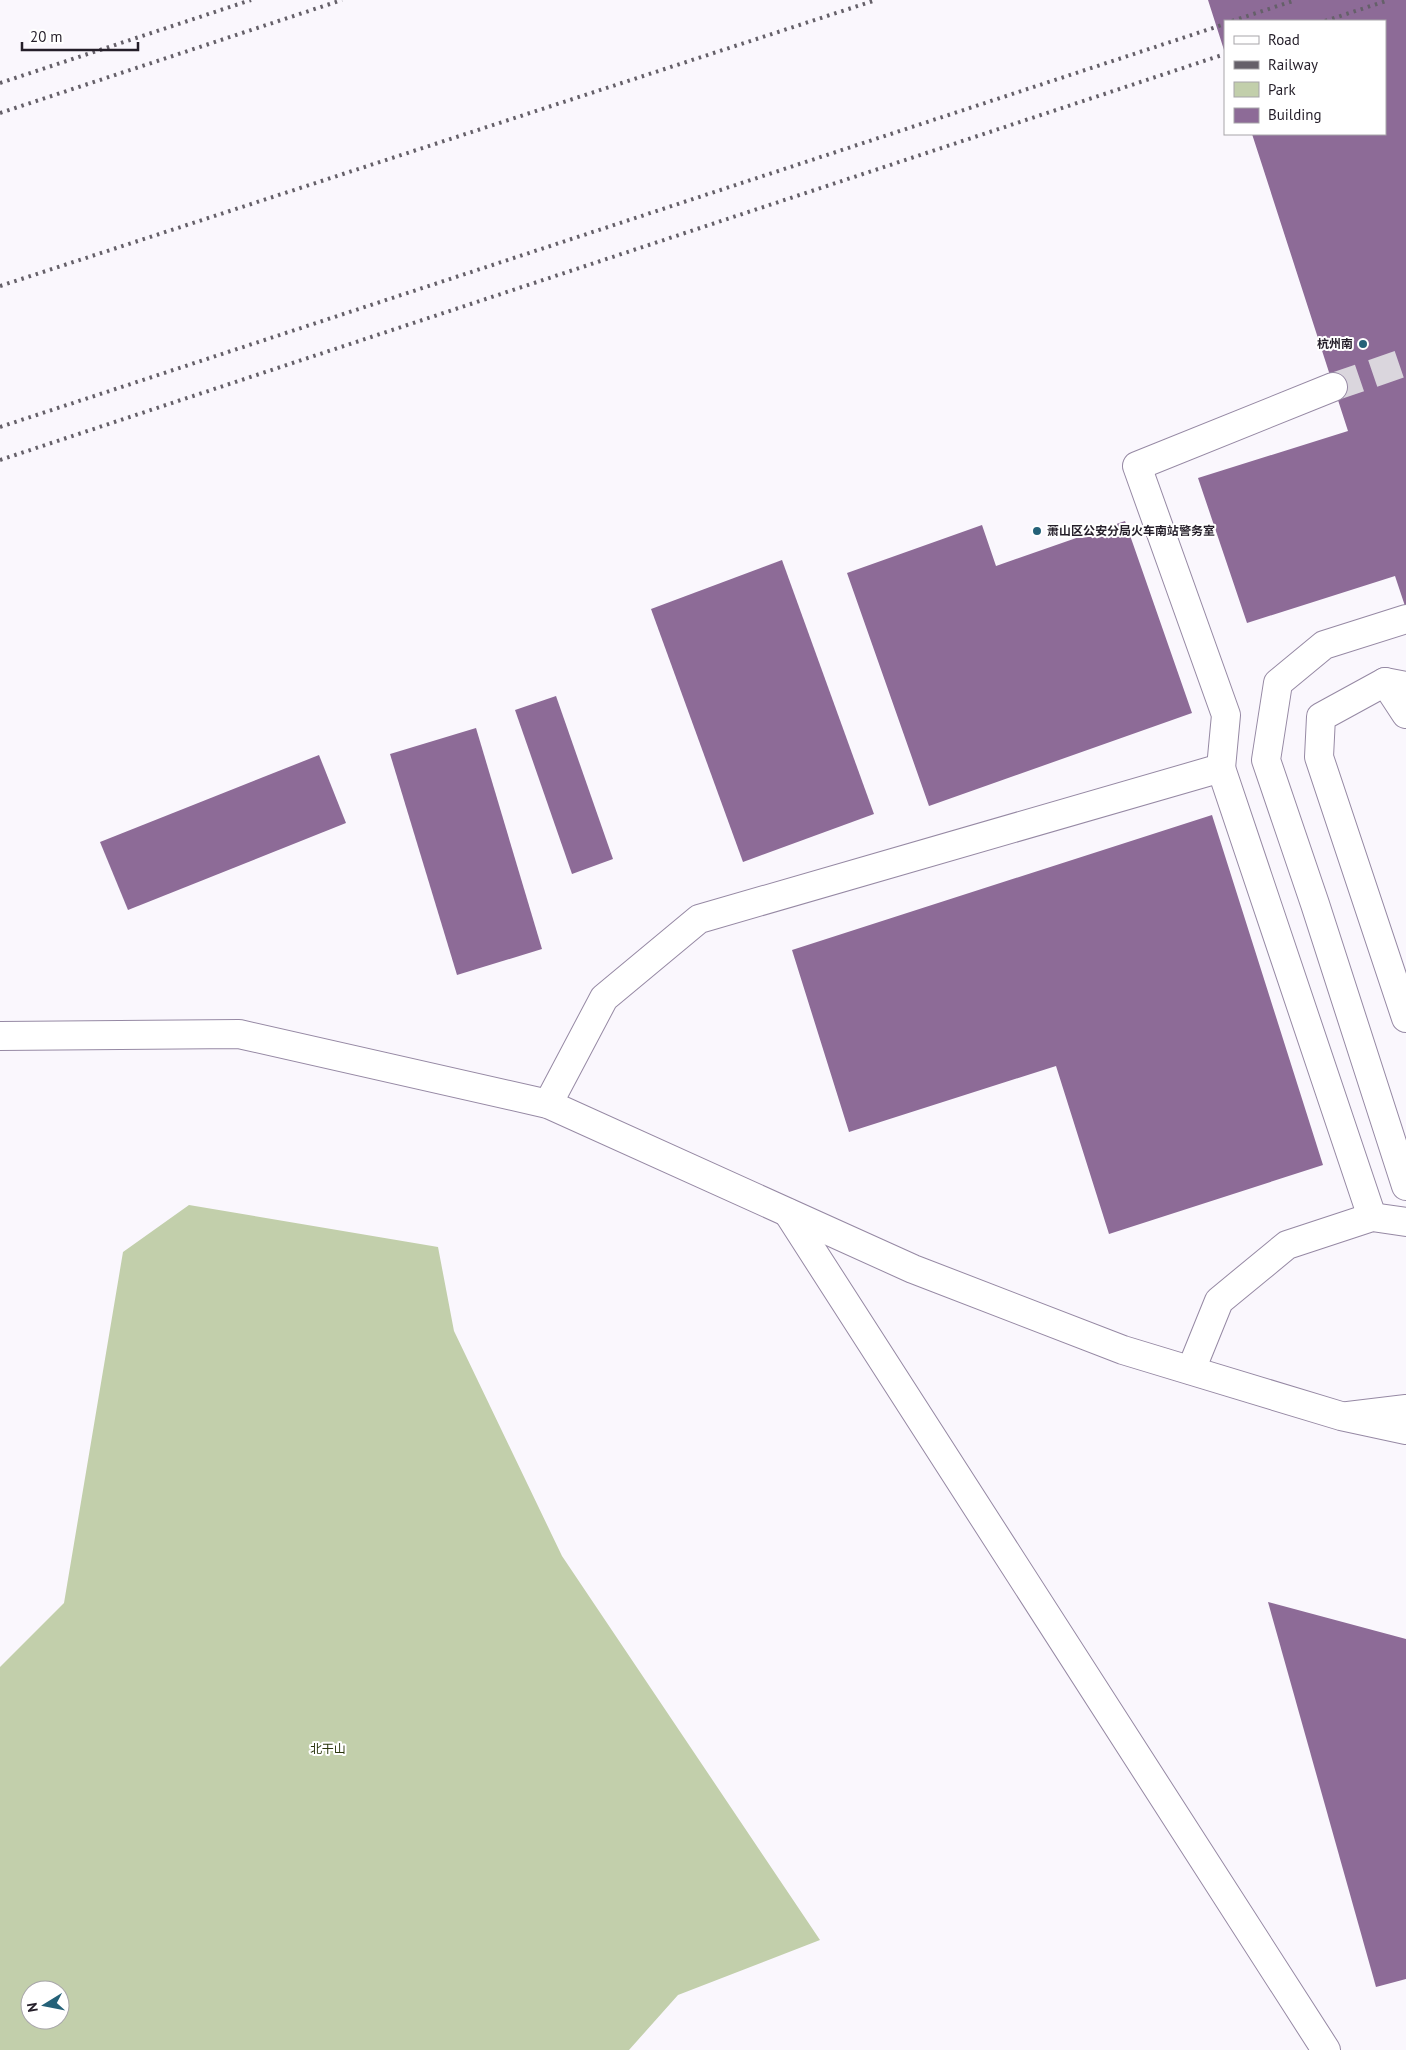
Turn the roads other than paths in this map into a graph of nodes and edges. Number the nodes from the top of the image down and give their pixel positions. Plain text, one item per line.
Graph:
1 (1334, 387) tunnel mouth
2 (1406, 619) edge
3 (1395, 684) edge
4 (1406, 714) edge
5 (1221, 768) junction
6 (1406, 1018) edge
7 (0, 1036) edge
8 (548, 1104) junction
9 (1406, 1186) edge
10 (788, 1213) junction
11 (1372, 1217) junction
12 (1406, 1222) edge
13 (1191, 1370) junction
14 (1406, 1409) edge
15 (1341, 1416) junction
16 (1406, 1430) edge
17 (1326, 2050) edge

1 - 5 main road
2 - 9 main road
3 - 4 main road
3 - 6 main road
5 - 8 main road
5 - 11 main road
7 - 8 main road
8 - 10 main road
10 - 13 main road
10 - 17 main road
11 - 12 main road
11 - 13 main road
13 - 15 main road
14 - 15 main road
15 - 16 main road

